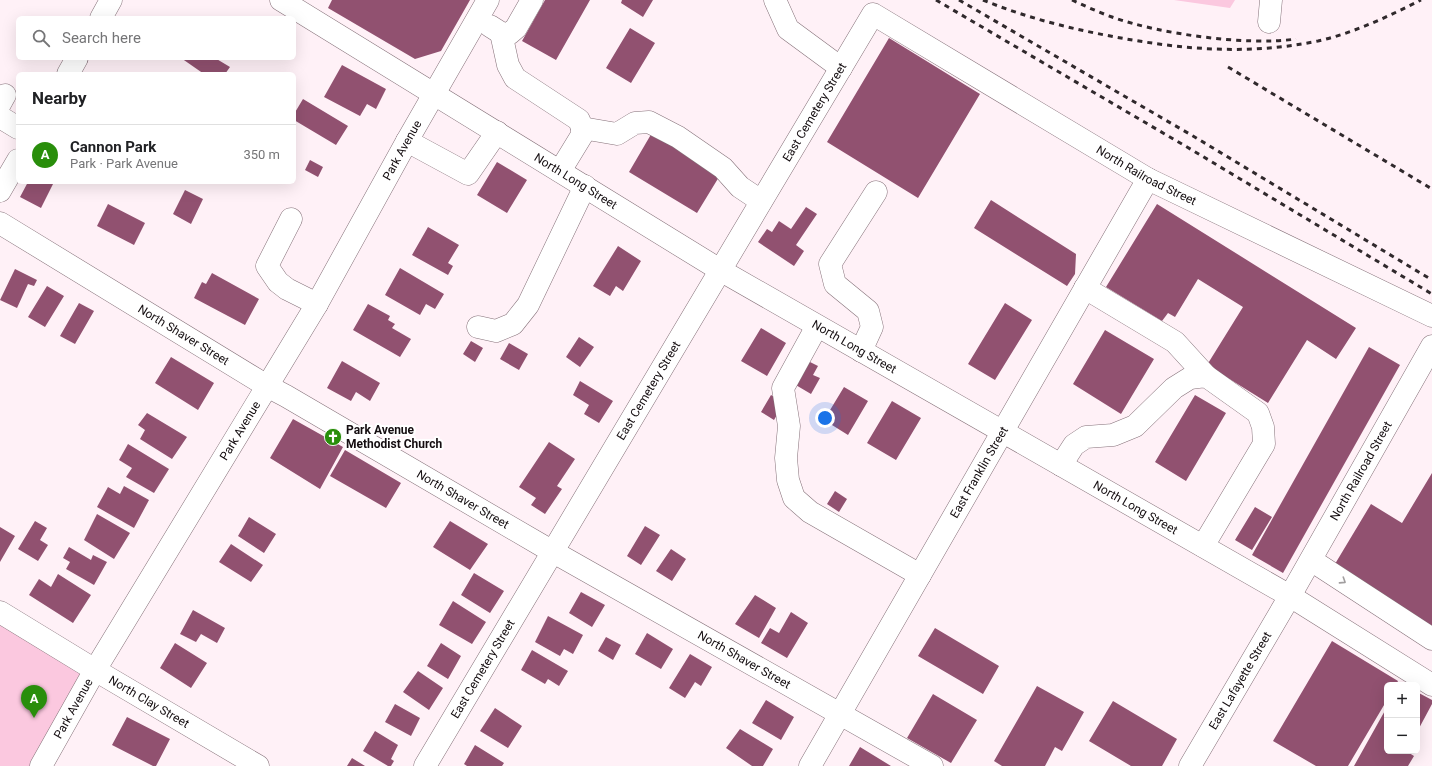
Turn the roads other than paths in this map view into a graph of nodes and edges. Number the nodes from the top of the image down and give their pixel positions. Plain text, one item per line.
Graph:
1 (111, 0) edge
2 (532, 0) edge
3 (775, 0) edge
4 (1271, 0) edge
5 (288, 2) edge
6 (483, 9) edge
7 (873, 14) joint
8 (102, 16) edge
9 (1269, 22) dead end
10 (501, 33) junction
11 (76, 60) edge
12 (841, 68) junction
13 (69, 72) edge
14 (434, 93) junction
15 (0, 117) edge
16 (16, 127) edge
17 (582, 128) junction
18 (497, 132) junction
19 (407, 141) junction
20 (16, 163) edge
21 (560, 171) junction
22 (1148, 179) junction
23 (585, 186) junction
24 (0, 191) edge
25 (876, 192) dead end
26 (761, 201) junction
27 (291, 219) dead end
28 (0, 223) edge
29 (720, 270) junction
30 (1085, 288) junction
31 (317, 304) junction
32 (1432, 316) edge
33 (478, 326) dead end
34 (817, 326) junction
35 (1432, 346) edge
36 (861, 351) junction
37 (1206, 376) junction
38 (267, 386) junction
39 (1002, 431) junction
40 (1061, 465) junction
41 (1203, 546) junction
42 (553, 552) junction
43 (1310, 560) junction
44 (920, 575) junction
45 (1290, 596) junction
46 (0, 612) edge
47 (1432, 639) edge
48 (95, 670) junction
49 (1432, 685) edge
50 (840, 715) junction
51 (41, 766) edge
52 (258, 766) edge
53 (425, 766) edge
54 (810, 766) edge
55 (932, 766) edge
56 (1190, 766) edge

1 - 8 street
2 - 10 street
3 - 12 street
4 - 9 street
5 - 14 street, North Long Street
6 - 10 street
6 - 14 street, Park Avenue
7 - 12 street, East Cemetery Street
7 - 22 street, North Railroad Street
10 - 17 street
11 - 13 street
12 - 26 street, East Cemetery Street
14 - 18 street, North Long Street
14 - 19 street, Park Avenue
15 - 16 street
17 - 21 street
17 - 26 street
18 - 19 street
18 - 21 street, North Long Street
19 - 31 street, Park Avenue
20 - 24 street
21 - 23 street, North Long Street
22 - 30 street, East Franklin Street
22 - 32 street, North Railroad Street
23 - 29 street, North Long Street
23 - 33 street
25 - 36 street
26 - 29 street, East Cemetery Street
27 - 31 street
28 - 38 street, North Shaver Street
29 - 34 street, North Long Street
29 - 42 street, East Cemetery Street
30 - 37 street
30 - 39 street, East Franklin Street
31 - 38 street, Park Avenue
34 - 36 street, North Long Street
34 - 44 street
35 - 43 street, North Railroad Street
36 - 39 street, North Long Street
37 - 40 street
37 - 41 street
38 - 42 street, North Shaver Street
38 - 48 street, Park Avenue
39 - 40 street, North Long Street
39 - 44 street, East Franklin Street
40 - 41 street, North Long Street
41 - 45 street, North Long Street
42 - 50 street, North Shaver Street
42 - 53 street, East Cemetery Street
43 - 45 street, North Railroad Street
43 -> 47 street
44 - 50 street, East Franklin Street
45 - 49 street, North Long Street
45 - 56 street, East Lafayette Street
46 - 48 street, North Clay Street
48 - 51 street, Park Avenue
48 - 52 street, North Clay Street
50 - 54 street, East Franklin Street
50 - 55 street, North Shaver Street

